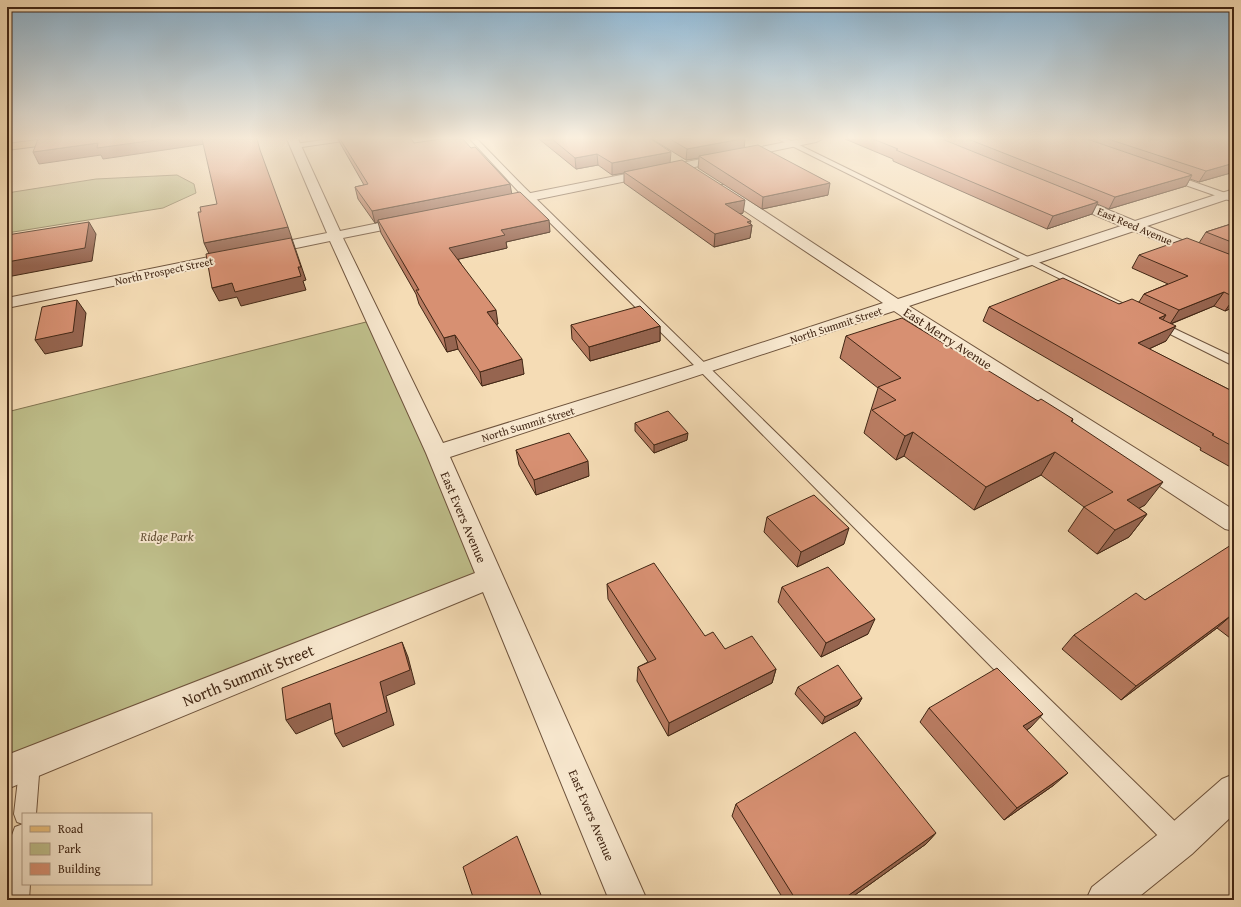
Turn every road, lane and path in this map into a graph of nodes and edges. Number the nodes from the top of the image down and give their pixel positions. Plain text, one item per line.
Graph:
1 (310, 181) edge
2 (514, 181) edge
3 (608, 181) edge
4 (710, 181) edge
5 (870, 181) edge
6 (1186, 181) edge
7 (1055, 193) edge
8 (1231, 196) edge
9 (529, 197) junction
10 (484, 206) edge
11 (423, 218) edge
12 (1134, 226) junction
13 (334, 236) junction
14 (1031, 260) junction
15 (1234, 267) edge
16 (7, 303) edge
17 (896, 305) junction
18 (1130, 310) edge
19 (1144, 317) edge
20 (1234, 362) edge
21 (704, 368) junction
22 (437, 453) junction
23 (1234, 522) edge
24 (490, 578) junction
25 (19, 767) edge
26 (1234, 791) edge
27 (25, 813) edge
28 (1179, 841) junction
29 (22, 846) edge
30 (17, 900) edge
31 (628, 900) edge
32 (1104, 900) edge

1 - 13 street, East Evers Avenue
2 - 9 lane
3 - 9 street
4 - 17 street, East Merry Avenue
5 - 14 lane
6 - 8 lane
7 - 12 street, East Reed Avenue
8 - 12 street, North Summit Street
9 - 10 street
9 - 21 lane
11 - 13 street, North Prospect Street
12 - 14 street, North Summit Street
12 - 15 street, East Reed Avenue
13 - 16 street, North Prospect Street
13 - 22 street, East Evers Avenue
14 - 17 street, North Summit Street
14 - 18 lane
17 - 21 street, North Summit Street
17 - 23 street, East Merry Avenue
19 - 20 lane
21 - 22 street, North Summit Street
21 - 28 lane
22 - 24 street, East Evers Avenue
24 - 25 street, North Summit Street
24 - 31 street, East Evers Avenue
25 - 27 lane
26 - 28 street
28 - 32 street
29 - 30 lane

